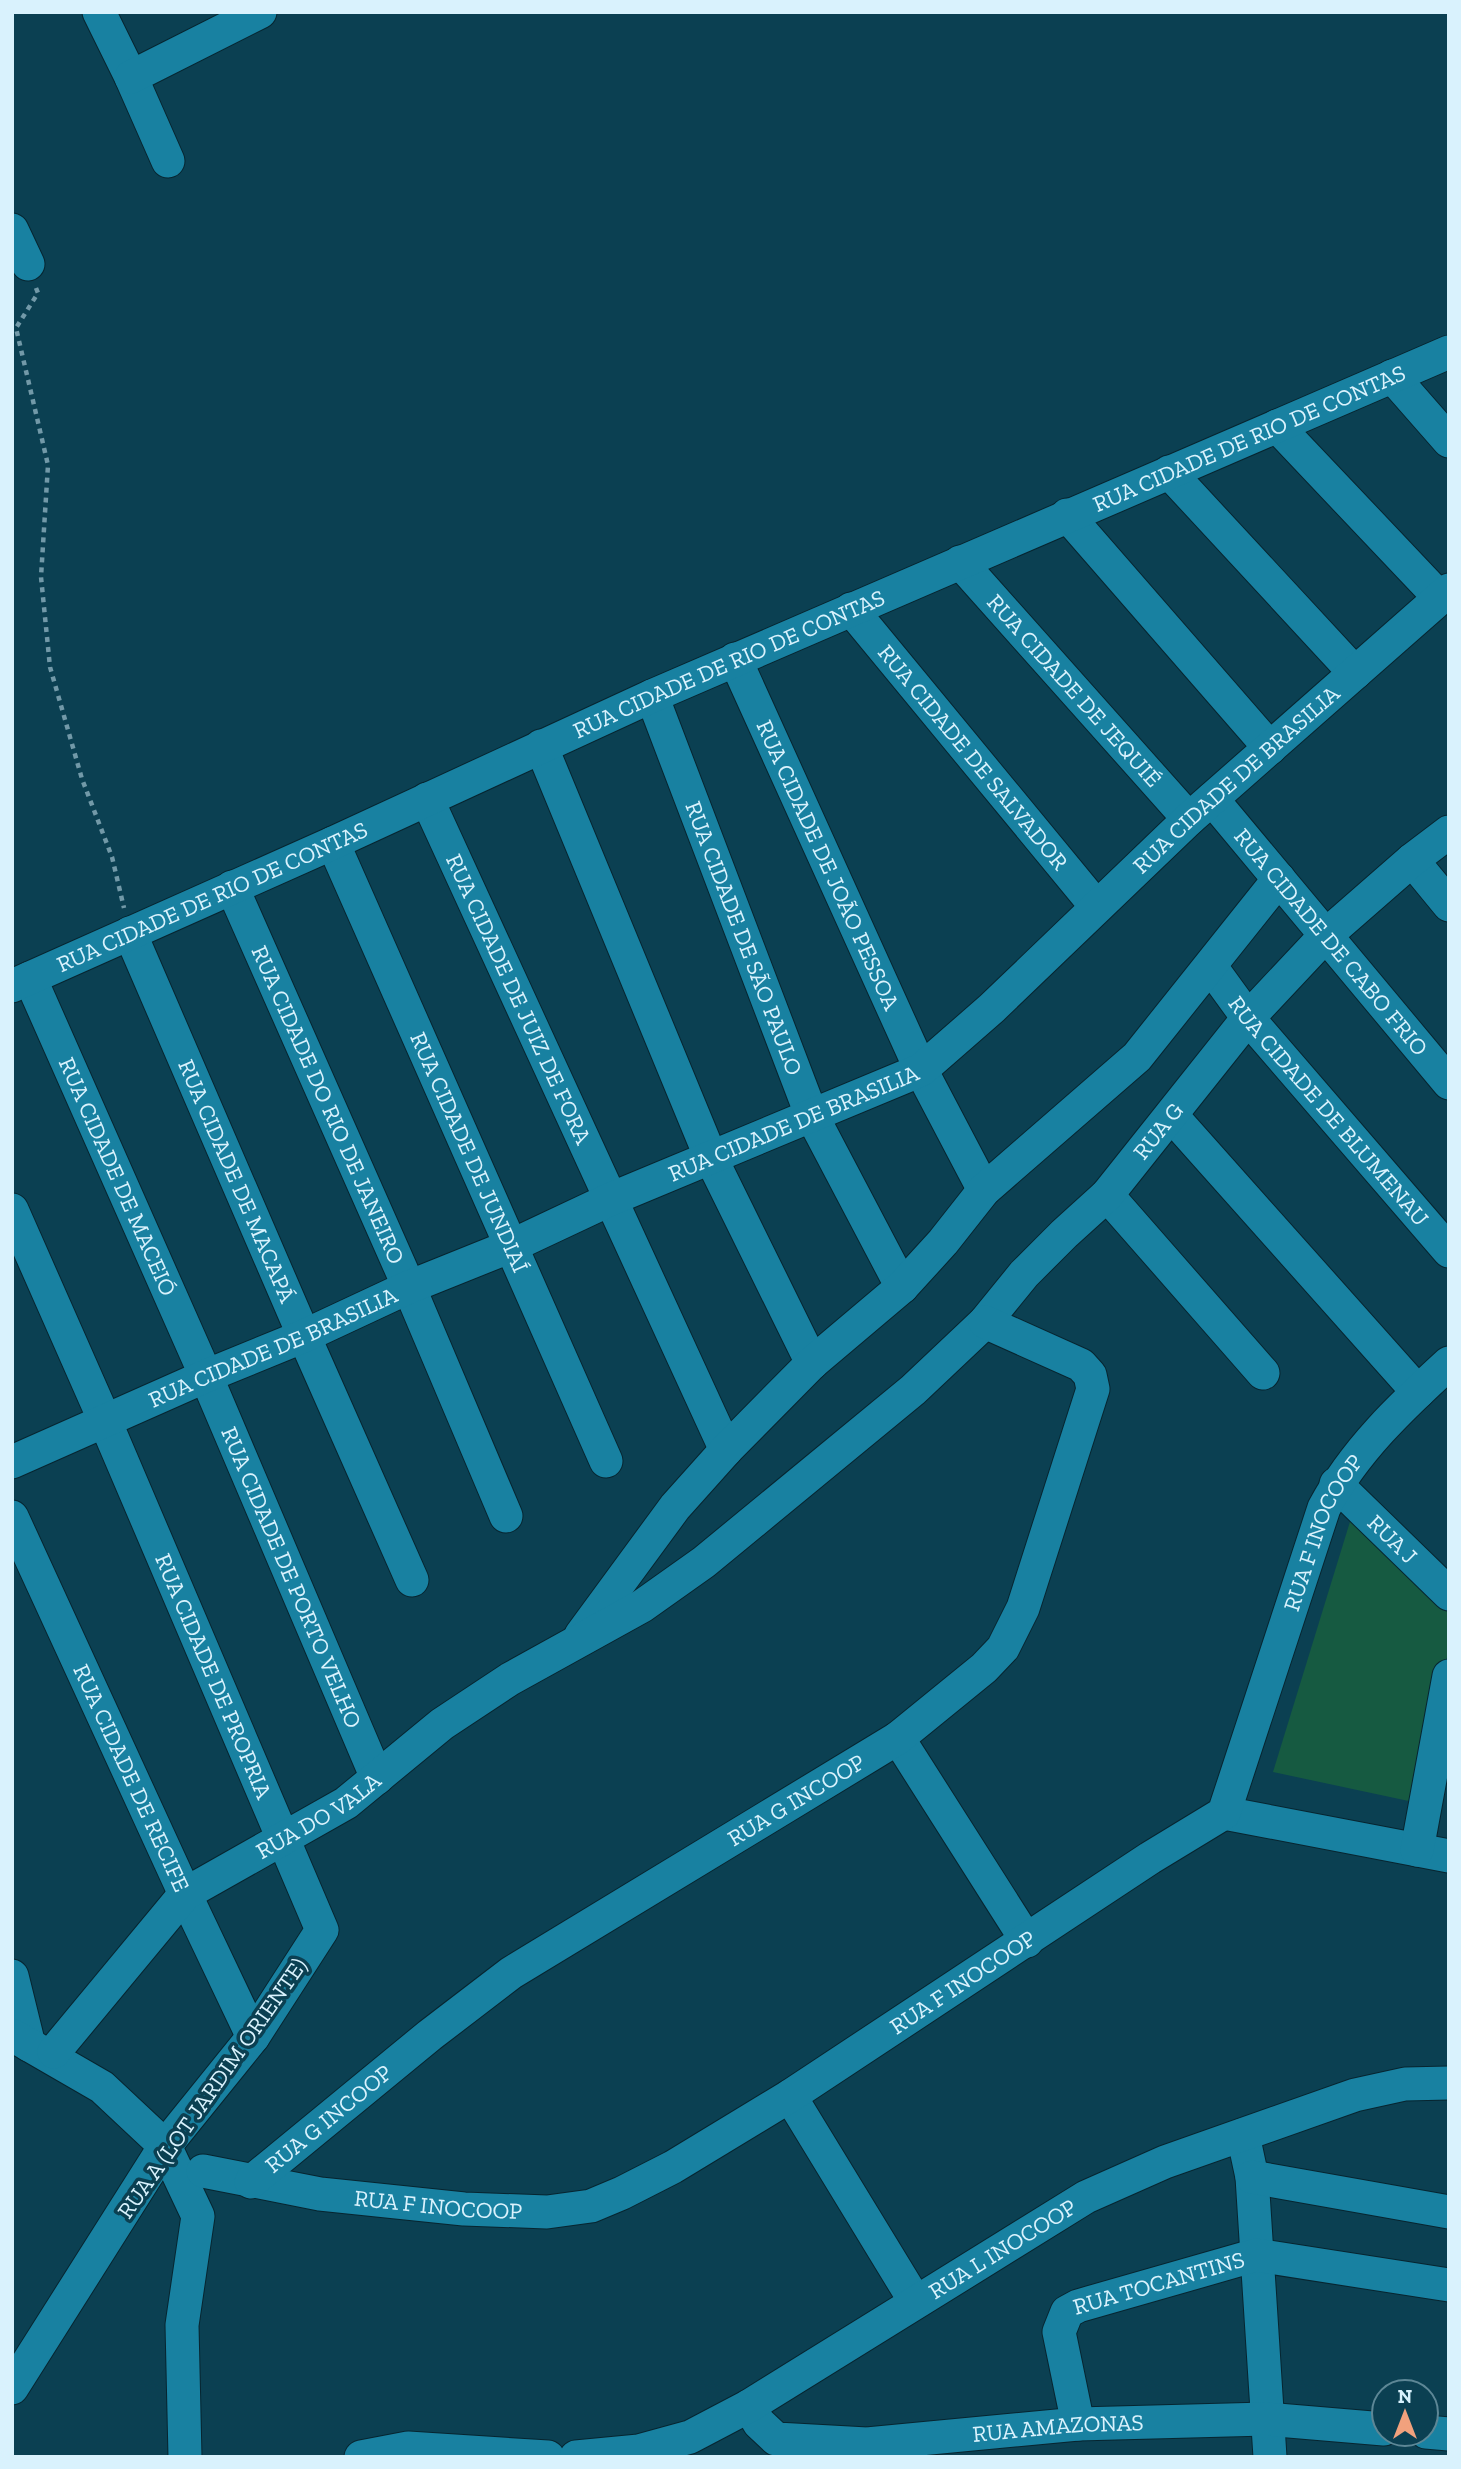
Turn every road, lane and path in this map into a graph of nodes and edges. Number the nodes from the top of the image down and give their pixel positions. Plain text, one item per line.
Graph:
1 (99, 12) edge
2 (260, 12) edge
3 (131, 77) junction
4 (168, 161) dead end
5 (12, 229) edge
6 (28, 264) joint
7 (1449, 352) edge
8 (1392, 376) junction
9 (1277, 426) junction
10 (1449, 441) edge
11 (1169, 472) junction
12 (1067, 516) junction
13 (960, 562) junction
14 (1444, 594) edge
15 (851, 609) junction
16 (735, 660) junction
17 (1355, 673) junction
18 (652, 696) junction
19 (541, 746) junction
20 (1270, 748) junction
21 (427, 799) junction
22 (1200, 809) junction
23 (1449, 832) edge
24 (333, 843) junction
25 (1412, 860) junction
26 (1279, 879) junction
27 (232, 887) junction
28 (1449, 905) edge
29 (1096, 906) junction
30 (130, 933) junction
31 (1325, 936) junction
32 (1211, 967) junction
33 (21, 982) edge
34 (1248, 1018) junction
35 (920, 1070) junction
36 (1449, 1083) edge
37 (811, 1114) junction
38 (1172, 1116) junction
39 (710, 1158) junction
40 (984, 1190) junction
41 (1107, 1195) junction
42 (611, 1199) junction
43 (12, 1210) edge
44 (511, 1246) junction
45 (1449, 1251) edge
46 (409, 1287) junction
47 (902, 1287) junction
48 (985, 1322) junction
49 (304, 1336) junction
50 (811, 1363) junction
51 (1449, 1363) edge
52 (1263, 1373) dead end
53 (206, 1376) junction
54 (1418, 1391) junction
55 (105, 1421) junction
56 (726, 1450) junction
57 (606, 1461) dead end
58 (12, 1462) edge
59 (1336, 1484) junction
60 (506, 1516) dead end
61 (12, 1517) edge
62 (412, 1580) dead end
63 (1449, 1594) edge
64 (577, 1640) junction
65 (1449, 1676) edge
66 (898, 1738) junction
67 (377, 1778) junction
68 (1224, 1813) junction
69 (281, 1839) junction
70 (1433, 1853) edge
71 (185, 1894) junction
72 (322, 1930) joint
73 (1027, 1941) junction
74 (12, 1976) edge
75 (253, 2037) junction
76 (32, 2044) edge
77 (1449, 2083) edge
78 (790, 2096) junction
79 (1243, 2135) junction
80 (165, 2146) junction
81 (203, 2171) dead end
82 (1252, 2177) junction
83 (251, 2182) junction
84 (1449, 2213) edge
85 (1256, 2255) junction
86 (1449, 2285) edge
87 (915, 2301) junction
88 (12, 2388) edge
89 (749, 2406) junction
90 (1266, 2419) junction
91 (1078, 2424) junction
92 (1370, 2428) edge
93 (777, 2448) edge
94 (185, 2457) edge
95 (361, 2457) edge
96 (548, 2457) edge
97 (576, 2457) edge
98 (1270, 2457) edge

1 - 3 street
2 - 3 street
3 - 4 street
5 - 6 street
6 - 30 path
7 - 8 street, RUA CIDADE DE RIO DE CONTAS
8 - 9 street, RUA CIDADE DE RIO DE CONTAS
8 - 10 street
9 - 11 street, RUA CIDADE DE RIO DE CONTAS
9 - 14 street
11 - 12 street, RUA CIDADE DE RIO DE CONTAS
11 - 17 street
12 - 13 street, RUA CIDADE DE RIO DE CONTAS
12 - 20 street
13 - 15 street, RUA CIDADE DE RIO DE CONTAS
13 - 22 street, RUA CIDADE DE JEQUIÉ
14 - 17 street, RUA CIDADE DE BRASILIA
15 - 16 street, RUA CIDADE DE RIO DE CONTAS
15 - 29 street, RUA CIDADE DE SALVADOR
16 - 18 street, RUA CIDADE DE RIO DE CONTAS
16 - 35 street, RUA CIDADE DE JOÃO PESSOA
17 - 20 street, RUA CIDADE DE BRASILIA
18 - 19 street, RUA CIDADE DE RIO DE CONTAS
18 - 37 street, RUA CIDADE DE SÃO PAULO
19 - 21 street, RUA CIDADE DE RIO DE CONTAS
19 - 39 street
20 - 22 street, RUA CIDADE DE BRASILIA
21 - 24 street, RUA CIDADE DE RIO DE CONTAS
21 - 42 street, RUA CIDADE DE JUIZ DE FORA
22 - 26 street, RUA CIDADE DE CABO FRIO
22 - 29 street, RUA CIDADE DE BRASILIA
23 - 25 street, RUA G
24 - 27 street, RUA CIDADE DE RIO DE CONTAS
24 - 44 street, RUA CIDADE DE JUNDIAÍ
25 - 28 street
25 - 31 street, RUA G
26 - 31 street, RUA CIDADE DE CABO FRIO
26 - 32 street
27 - 30 street, RUA CIDADE DE RIO DE CONTAS
27 - 46 street, RUA CIDADE DO RIO DE JANEIRO
29 - 35 street, RUA CIDADE DE BRASILIA
30 - 33 street, RUA CIDADE DE RIO DE CONTAS
30 - 49 street, RUA CIDADE DE MACAPÁ
31 - 34 street, RUA G
31 - 36 street, RUA CIDADE DE CABO FRIO
32 - 34 street, RUA CIDADE DE BLUMENAU
32 - 40 street
33 - 53 street, RUA CIDADE DE MACEIÓ
34 - 38 street, RUA G
34 - 45 street, RUA CIDADE DE BLUMENAU
35 - 37 street, RUA CIDADE DE BRASILIA
35 - 40 street, RUA CIDADE DE JOÃO PESSOA
37 - 39 street, RUA CIDADE DE BRASILIA
37 - 47 street, RUA CIDADE DE SÃO PAULO
38 - 41 street, RUA G
38 - 54 street
39 - 42 street, RUA CIDADE DE BRASILIA
39 - 50 street
40 - 47 street
41 - 48 street, RUA G
41 - 52 street
42 - 44 street, RUA CIDADE DE BRASILIA
42 - 56 street, RUA CIDADE DE JUIZ DE FORA
43 - 55 street, RUA CIDADE DE PROPRIA
44 - 46 street, RUA CIDADE DE BRASILIA
44 - 57 street, RUA CIDADE DE JUNDIAÍ
46 - 49 street, RUA CIDADE DE BRASILIA
46 - 60 street, RUA CIDADE DO RIO DE JANEIRO
47 - 50 street
48 - 64 street, RUA G
48 - 66 street, RUA G INCOOP
49 - 53 street, RUA CIDADE DE BRASILIA
49 - 62 street, RUA CIDADE DE MACAPÁ
50 - 56 street
51 - 54 street, RUA F INOCOOP
53 - 55 street, RUA CIDADE DE BRASILIA
53 - 67 street, RUA CIDADE DE PORTO VELHO
54 - 59 street, RUA F INOCOOP
55 - 58 street, RUA CIDADE DE BRASILIA
55 - 69 street, RUA CIDADE DE PROPRIA
56 - 64 street
59 - 63 street, RUA J
59 - 68 street, RUA F INOCOOP
61 - 71 street, RUA CIDADE DE RECIFE
64 - 67 street, RUA DO VALA
65 - 70 street
66 - 73 street
66 - 83 street, RUA G INCOOP
67 - 69 street, RUA DO VALA
68 - 70 street
68 - 73 street, RUA F INOCOOP
69 - 71 street, RUA DO VALA
69 - 72 street, RUA CIDADE DE PROPRIA
71 - 75 street, RUA CIDADE DE RECIFE
71 - 76 street
72 - 75 street, RUA A (LOT JARDIM ORIENTE)
73 - 78 street, RUA F INOCOOP
74 - 76 street
75 - 80 street, RUA A (LOT JARDIM ORIENTE)
76 - 80 street
77 - 79 street, RUA L INOCOOP
78 - 83 street, RUA F INOCOOP
78 - 87 street
79 - 82 street
79 - 87 street, RUA L INOCOOP
80 - 88 street, RUA A (LOT JARDIM ORIENTE)
80 - 94 street
81 - 83 street, RUA F INOCOOP
82 - 84 street
82 - 85 street
85 - 86 street, RUA TOCANTINS
85 - 90 street
85 - 91 street, RUA TOCANTINS
87 - 89 street, RUA L INOCOOP
89 - 93 street, RUA AMAZONAS
89 - 97 street, RUA L INOCOOP
90 - 91 street, RUA AMAZONAS
90 - 92 street, RUA AMAZONAS
90 - 98 street
91 - 93 street, RUA AMAZONAS
95 - 96 street

